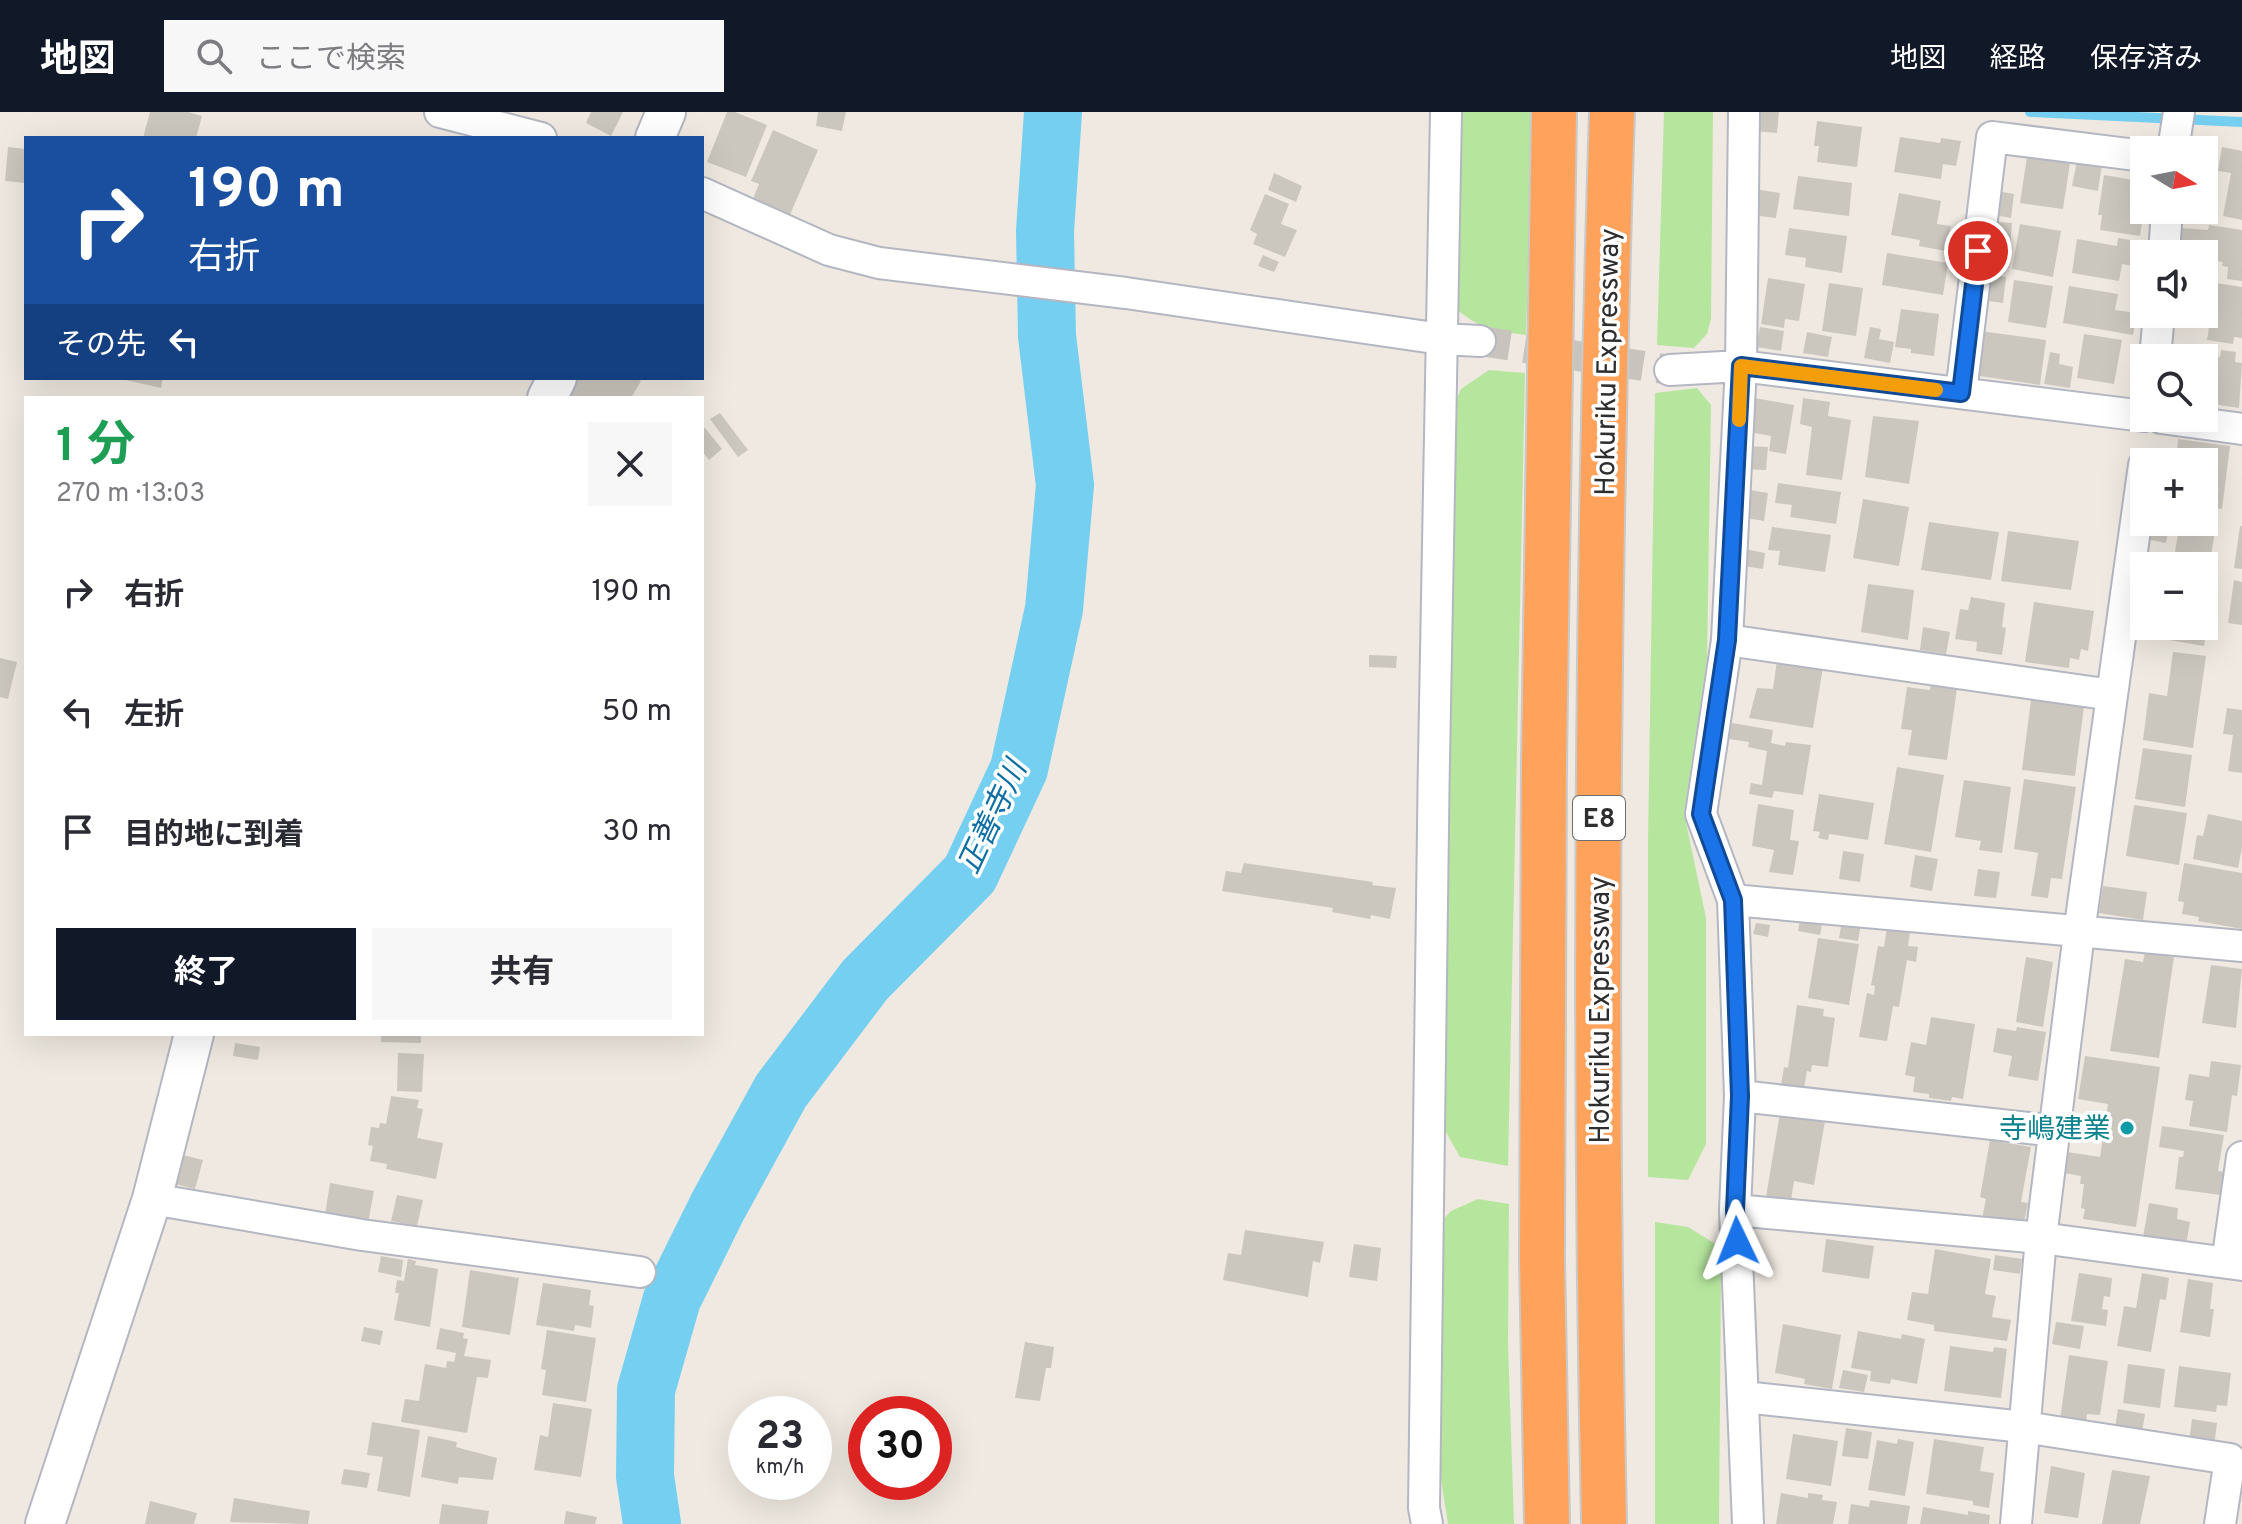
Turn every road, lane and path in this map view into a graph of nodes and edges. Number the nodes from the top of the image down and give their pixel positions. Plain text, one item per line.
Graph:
1 (440, 112) edge
2 (666, 112) edge
3 (1446, 112) edge
4 (1554, 112) edge
5 (1612, 112) edge
6 (1744, 112) edge
7 (2179, 112) edge
8 (533, 136) edge
9 (656, 136) edge
10 (2175, 136) edge
11 (2130, 154) edge
12 (704, 194) edge
13 (1441, 339) junction
14 (1480, 341) tunnel mouth
15 (1741, 366) junction
16 (1670, 370) tunnel mouth
17 (1961, 393) junction
18 (2130, 414) edge
19 (2218, 426) edge
20 (2242, 429) edge
21 (2134, 536) edge
22 (1727, 640) junction
23 (2112, 695) junction
24 (1733, 900) junction
25 (2079, 933) junction
26 (2242, 946) edge
27 (193, 1036) edge
28 (1740, 1096) junction
29 (2055, 1131) junction
30 (2242, 1157) edge
31 (152, 1199) junction
32 (1735, 1210) junction
33 (2041, 1238) junction
34 (2234, 1264) edge
35 (640, 1272) dead end
36 (1744, 1397) junction
37 (2024, 1427) junction
38 (45, 1524) edge
39 (1427, 1524) edge
40 (1547, 1524) edge
41 (1604, 1524) edge
42 (1748, 1524) edge
43 (2016, 1524) edge
44 (2220, 1524) edge

1 - 8 street
2 - 9 street
3 - 13 street
4 - 40 highway, Hokuriku Expressway / E8
5 - 41 highway, Hokuriku Expressway / E8
6 - 15 street
7 - 10 street
11 - 17 street
12 - 13 street
13 - 14 street
13 - 39 street
15 - 16 street
15 - 17 street
15 - 22 street
17 - 18 street
19 - 20 street
21 - 23 street
22 - 23 street
22 - 24 street
23 - 25 street
24 - 25 street
24 - 28 street
25 - 26 street
25 - 29 street
27 - 31 street
28 - 29 street
28 - 32 street
29 - 33 street
30 - 34 street
31 - 35 street
31 - 38 street
32 - 33 street
32 - 36 street
33 - 34 street
33 - 37 street
36 - 37 street
36 - 42 street
37 - 43 street
37 - 44 street

